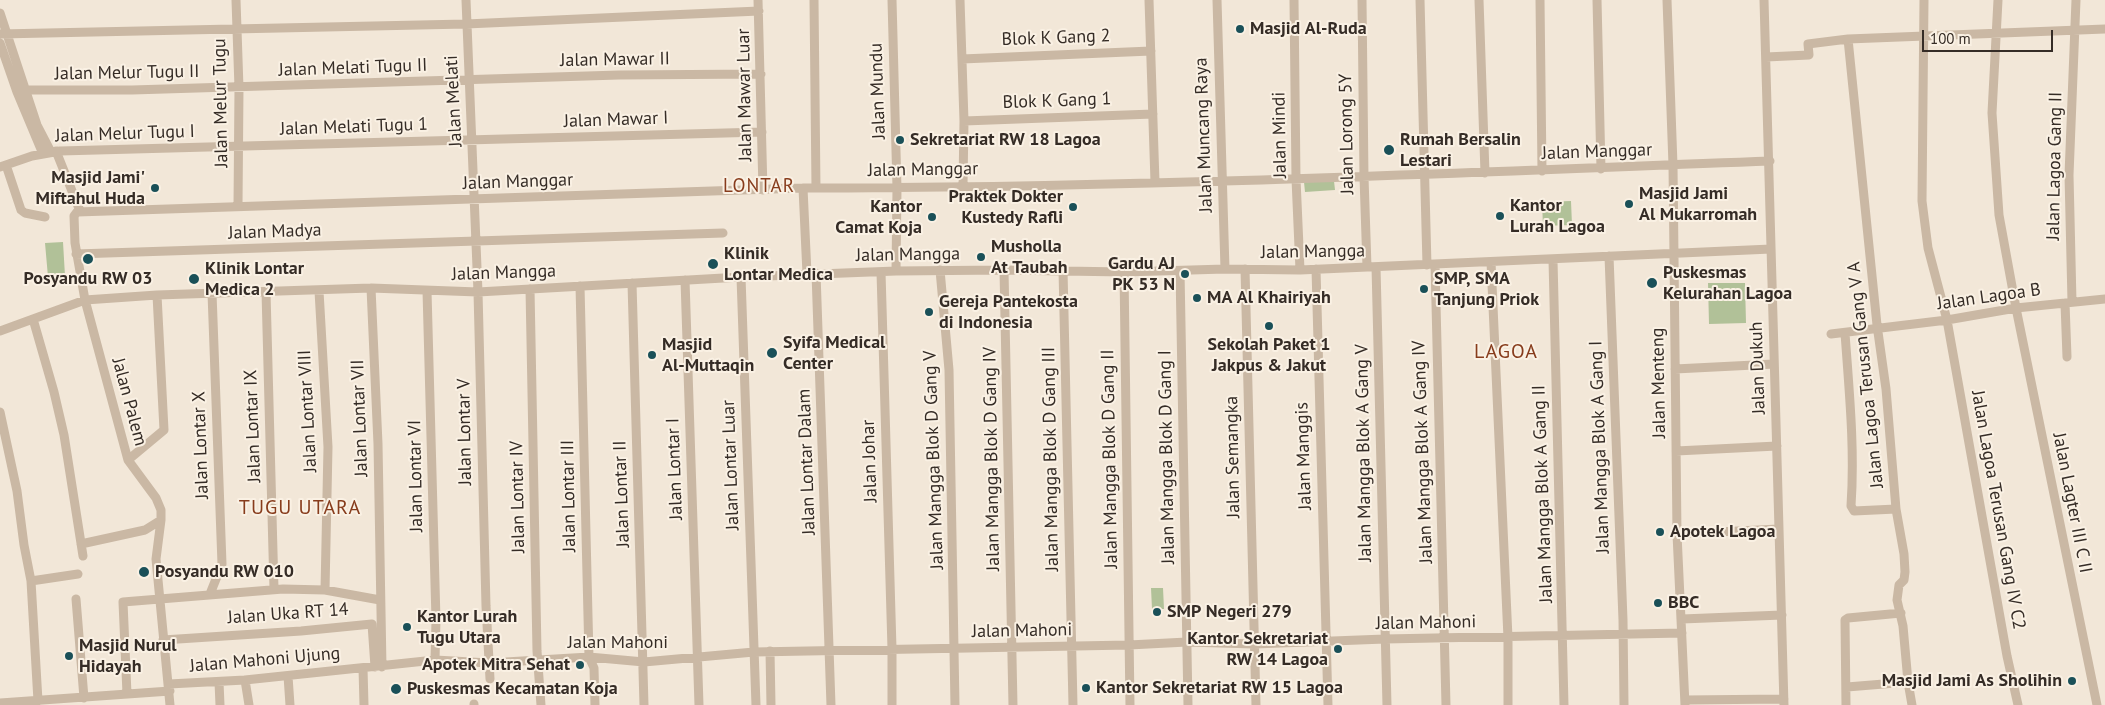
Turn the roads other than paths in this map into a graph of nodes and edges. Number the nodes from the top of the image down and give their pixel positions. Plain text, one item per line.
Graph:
1 (236, 0) edge
2 (466, 0) edge
3 (758, 0) edge
4 (814, 0) edge
5 (892, 0) edge
6 (960, 0) edge
7 (968, 0) edge
8 (1149, 0) edge
9 (1217, 0) edge
10 (1294, 0) edge
11 (1362, 0) edge
12 (1420, 0) edge
13 (1479, 0) edge
14 (1540, 0) edge
15 (1598, 0) edge
16 (1667, 0) edge
17 (1764, 0) edge
18 (1924, 0) edge
19 (1998, 0) edge
20 (2076, 0) edge
21 (759, 11) junction
22 (0, 13) edge
23 (466, 24) junction
24 (2105, 29) edge
25 (236, 30) junction
26 (2076, 30) junction
27 (1996, 32) junction
28 (3, 34) edge
29 (1923, 34) junction
30 (1848, 39) junction
31 (0, 43) edge
32 (1151, 51) junction
33 (1766, 57) junction
34 (962, 59) junction
35 (761, 74) junction
36 (469, 80) junction
37 (239, 88) junction
38 (21, 91) junction
39 (1152, 114) junction
40 (964, 121) junction
41 (762, 132) junction
42 (472, 140) junction
43 (238, 147) junction
44 (50, 152) junction
45 (1770, 161) junction
46 (1673, 165) junction
47 (3, 166) edge
48 (1601, 169) junction
49 (1542, 171) junction
50 (1485, 172) junction
51 (1424, 175) junction
52 (1364, 178) junction
53 (1296, 179) junction
54 (1221, 181) junction
55 (1155, 182) junction
56 (963, 185) junction
57 (803, 188) junction
58 (816, 188) junction
59 (897, 188) junction
60 (763, 190) junction
61 (474, 200) junction
62 (238, 205) junction
63 (78, 211) junction
64 (45, 217) dead end
65 (724, 233) dead end
66 (476, 242) junction
67 (1771, 249) junction
68 (1674, 253) junction
69 (76, 254) junction
70 (1609, 256) junction
71 (1553, 260) junction
72 (1491, 262) junction
73 (1431, 264) junction
74 (1372, 267) junction
75 (1225, 269) junction
76 (1246, 269) junction
77 (1316, 269) junction
78 (940, 270) junction
79 (1004, 270) junction
80 (1063, 270) junction
81 (1300, 270) junction
82 (896, 271) junction
83 (1180, 271) junction
84 (881, 272) junction
85 (1124, 272) junction
86 (812, 274) junction
87 (741, 277) junction
88 (685, 280) junction
89 (632, 283) junction
90 (580, 286) junction
91 (371, 288) junction
92 (530, 288) junction
93 (319, 290) junction
94 (427, 291) junction
95 (266, 292) junction
96 (478, 292) junction
97 (212, 293) junction
98 (157, 295) junction
99 (2105, 299) edge
100 (85, 300) junction
101 (2068, 303) junction
102 (2016, 308) junction
103 (33, 320) junction
104 (1947, 320) junction
105 (1878, 330) junction
106 (0, 331) edge
107 (1845, 333) junction
108 (1831, 334) dead end
109 (2067, 357) dead end
110 (1774, 364) junction
111 (1675, 369) junction
112 (0, 412) edge
113 (1776, 446) junction
114 (1676, 451) junction
115 (128, 460) junction
116 (1896, 509) junction
117 (161, 520) junction
118 (1778, 529) junction
119 (1677, 534) junction
120 (81, 544) junction
121 (83, 556) dead end
122 (78, 574) dead end
123 (31, 581) junction
124 (274, 589) junction
125 (325, 590) junction
126 (210, 594) junction
127 (76, 599) dead end
128 (159, 600) junction
129 (380, 600) junction
130 (1901, 612) junction
131 (1782, 614) junction
132 (1682, 619) junction
133 (1682, 633) junction
134 (1624, 635) junction
135 (1564, 637) junction
136 (1444, 638) junction
137 (1508, 638) junction
138 (1385, 639) junction
139 (163, 640) junction
140 (1186, 642) junction
141 (1326, 642) junction
142 (1254, 644) junction
143 (1129, 645) junction
144 (1071, 646) junction
145 (953, 648) junction
146 (1012, 648) junction
147 (892, 649) junction
148 (829, 650) junction
149 (770, 651) junction
150 (754, 652) junction
151 (589, 657) junction
152 (698, 657) junction
153 (435, 660) junction
154 (539, 660) junction
155 (489, 662) junction
156 (644, 662) junction
157 (378, 667) junction
158 (363, 668) junction
159 (288, 676) junction
160 (490, 679) dead end
161 (245, 680) junction
162 (219, 682) junction
163 (1908, 682) junction
164 (169, 687) junction
165 (1847, 687) junction
166 (123, 695) junction
167 (84, 698) junction
168 (38, 701) junction
169 (69, 702) edge
170 (1685, 702) edge
171 (1784, 702) edge
172 (0, 703) edge
173 (19, 704) edge
174 (118, 705) edge
175 (170, 705) edge
176 (220, 705) edge
177 (249, 705) edge
178 (290, 705) edge
179 (364, 705) edge
180 (541, 705) edge
181 (595, 705) edge
182 (644, 705) edge
183 (700, 705) edge
184 (756, 705) edge
185 (771, 705) edge
186 (831, 705) edge
187 (892, 705) edge
188 (954, 705) edge
189 (1013, 705) edge
190 (1073, 705) edge
191 (1130, 705) edge
192 (1188, 705) edge
193 (1256, 705) edge
194 (1328, 705) edge
195 (1387, 705) edge
196 (1446, 705) edge
197 (1508, 705) edge
198 (1564, 705) edge
199 (1624, 705) edge
200 (1846, 705) edge
201 (1912, 705) edge
202 (2018, 705) edge
203 (2098, 705) edge

1 - 25 street, Jalan Melur Tugu
2 - 23 street, Jalan Melati
3 - 21 street, Jalan Mawar Luar
4 - 58 street
5 - 59 street, Jalan Mundu
6 - 7 street
6 - 34 street
8 - 32 street
9 - 54 street, Jalan Muncang Raya
10 - 53 street, Jalan Mindi
11 - 52 street, Jalan Lorong 5Y
12 - 51 street, Jalan Mangga Blok A Gang IV
13 - 50 street
14 - 49 street
15 - 48 street
16 - 46 street, Jalan Menteng
17 - 33 street, Jalan Dukuh
18 - 29 street, Jalan Lagoa Terusan Gang IV C2
19 - 27 street, Jalan Lagter III C II
20 - 26 street, Jalan Lagoa Gang II
21 - 23 street
21 - 35 street, Jalan Mawar Luar
22 - 28 street
23 - 25 street
23 - 36 street, Jalan Melati
24 - 26 street
25 - 28 street
25 - 37 street, Jalan Melur Tugu
26 - 27 street
26 - 101 street, Jalan Lagoa Gang II
27 - 29 street
27 - 102 street, Jalan Lagter III C II
28 - 38 street
29 - 30 street
29 - 104 street, Jalan Lagoa Terusan Gang IV C2
30 - 33 street
30 - 105 street, Jalan Lagoa Terusan Gang V A
31 - 38 street
32 - 34 street, Blok K Gang 2
32 - 39 street
33 - 45 street, Jalan Dukuh
34 - 40 street
35 - 36 street, Jalan Mawar II
35 - 41 street, Jalan Mawar Luar
36 - 37 street, Jalan Melati Tugu II
36 - 42 street, Jalan Melati
37 - 38 street, Jalan Melur Tugu II
37 - 43 street, Jalan Melur Tugu
38 - 44 street
39 - 40 street, Blok K Gang 1
39 - 55 street
40 - 56 street
41 - 42 street, Jalan Mawar I
41 - 60 street, Jalan Mawar Luar
42 - 43 street, Jalan Melati Tugu 1
42 - 61 street, Jalan Melati
43 - 44 street, Jalan Melur Tugu I
43 - 62 street, Jalan Melur Tugu
44 - 47 street, Jalan Melur Tugu I
44 - 63 street
45 - 46 street, Jalan Manggar
45 - 67 street, Jalan Dukuh
46 - 48 street, Jalan Manggar
46 - 68 street, Jalan Menteng
47 - 64 street
48 - 49 street, Jalan Manggar
49 - 50 street, Jalan Manggar
50 - 51 street, Jalan Manggar
51 - 52 street, Jalan Manggar
51 - 73 street, Jalan Mangga Blok A Gang IV
52 - 53 street, Jalan Manggar
52 - 74 street, Jalan Lorong 5Y
53 - 54 street, Jalan Manggar
53 - 81 street, Jalan Mindi
54 - 55 street, Jalan Manggar
54 - 75 street, Jalan Muncang Raya
55 - 56 street, Jalan Manggar
56 - 59 street, Jalan Manggar
57 - 58 street, Jalan Manggar
57 - 60 street, Jalan Manggar
57 - 86 street, Jalan Lontar Dalam
58 - 59 street, Jalan Manggar
59 - 82 street, Jalan Mundu
60 - 61 street, Jalan Manggar
61 - 62 street, Jalan Manggar
61 - 66 street, Jalan Lontar V
62 - 63 street, Jalan Manggar
63 - 69 street, Jalan Palem
65 - 66 street, Jalan Madya
66 - 69 street, Jalan Madya
66 - 96 street, Jalan Lontar V
67 - 68 street, Jalan Mangga
67 - 110 street, Jalan Dukuh
68 - 70 street, Jalan Mangga
68 - 111 street, Jalan Menteng
69 - 100 street, Jalan Palem
70 - 71 street, Jalan Mangga
70 - 134 street, Jalan Mangga Blok A Gang I
71 - 72 street, Jalan Mangga
71 - 135 street, Jalan Mangga Blok A Gang II
72 - 73 street, Jalan Mangga
72 - 137 street
73 - 74 street, Jalan Mangga
73 - 136 street, Jalan Mangga Blok A Gang IV
74 - 77 street, Jalan Mangga
74 - 138 street, Jalan Mangga Blok A Gang V
75 - 76 street, Jalan Mangga
75 - 83 street, Jalan Mangga
76 - 81 street, Jalan Mangga
76 - 142 street, Jalan Semangka
77 - 81 street, Jalan Mangga
77 - 141 street, Jalan Manggis
78 - 79 street, Jalan Mangga
78 - 82 street, Jalan Mangga
78 - 145 street, Jalan Mangga Blok D Gang V
79 - 80 street, Jalan Mangga
79 - 146 street, Jalan Mangga Blok D Gang IV
80 - 85 street, Jalan Mangga
80 - 144 street, Jalan Mangga Blok D Gang III
82 - 84 street, Jalan Mangga
83 - 85 street, Jalan Mangga
83 - 140 street, Jalan Mangga Blok D Gang I
84 - 86 street, Jalan Mangga
84 - 147 street, Jalan Johar
85 - 143 street, Jalan Mangga Blok D Gang II
86 - 87 street, Jalan Mangga
86 - 148 street, Jalan Lontar Dalam
87 - 88 street, Jalan Mangga
87 - 150 street, Jalan Lontar Luar
88 - 89 street, Jalan Mangga
88 - 152 street, Jalan Lontar I
89 - 90 street, Jalan Mangga
89 - 156 street, Jalan Lontar II
90 - 92 street, Jalan Mangga
90 - 151 street, Jalan Lontar III
91 - 93 street, Jalan Mangga
91 - 94 street, Jalan Mangga
91 - 129 street, Jalan Lontar VII
92 - 96 street, Jalan Mangga
92 - 154 street, Jalan Lontar IV
93 - 95 street, Jalan Mangga
93 - 125 street, Jalan Lontar VIII
94 - 96 street, Jalan Mangga
94 - 153 street, Jalan Lontar VI
95 - 97 street, Jalan Mangga
95 - 124 street, Jalan Lontar IX
96 - 155 street, Jalan Lontar V
97 - 98 street, Jalan Mangga
97 - 126 street, Jalan Lontar X
98 - 100 street, Jalan Mangga
98 - 115 street
99 - 101 street, Jalan Lagoa B
100 - 103 street, Jalan Mangga
100 - 115 street, Jalan Palem
101 - 102 street, Jalan Lagoa B
101 - 109 street, Jalan Lagoa Gang II
102 - 104 street, Jalan Lagoa B
102 - 203 street, Jalan Lagter III C II
103 - 106 street, Jalan Mangga
103 - 120 street
104 - 105 street, Jalan Lagoa B
104 - 202 street, Jalan Lagoa Terusan Gang IV C2
105 - 107 street, Jalan Lagoa B
105 - 116 street, Jalan Lagoa Terusan Gang V A
107 - 108 street, Jalan Lagoa B
107 - 116 street
110 - 111 street
110 - 113 street, Jalan Dukuh
111 - 114 street, Jalan Menteng
112 - 123 street
113 - 114 street
113 - 118 street, Jalan Dukuh
114 - 119 street, Jalan Menteng
115 - 117 street, Jalan Palem
116 - 130 street, Jalan Lagoa Terusan Gang V A
117 - 120 street
117 - 128 street, Jalan Palem
118 - 119 street
118 - 131 street, Jalan Dukuh
119 - 132 street, Jalan Menteng
120 - 121 street
122 - 123 street
123 - 168 street
124 - 125 street
124 - 126 street
125 - 129 street
126 - 128 street
127 - 167 street
128 - 139 street, Jalan Palem
128 - 166 street
129 - 157 street, Jalan Lontar VII
130 - 163 street, Jalan Lagoa Terusan Gang V A
130 - 165 street
131 - 132 street
131 - 171 street, Jalan Dukuh
132 - 133 street, Jalan Menteng
133 - 134 street, Jalan Mahoni
133 - 170 street, Jalan Menteng
134 - 135 street, Jalan Mahoni
134 - 199 street, Jalan Mangga Blok A Gang I
135 - 137 street, Jalan Mahoni
135 - 198 street, Jalan Mangga Blok A Gang II
136 - 137 street, Jalan Mahoni
136 - 138 street, Jalan Mahoni
136 - 196 street, Jalan Mangga Blok A Gang IV
137 - 197 street
138 - 141 street, Jalan Mahoni
138 - 195 street, Jalan Mangga Blok A Gang V
139 - 157 street, Jalan Uka RT 14
139 - 164 street, Jalan Palem
140 - 142 street, Jalan Mahoni
140 - 143 street, Jalan Mahoni
140 - 192 street, Jalan Mangga Blok D Gang I
141 - 142 street, Jalan Mahoni
141 - 194 street, Jalan Manggis
142 - 193 street, Jalan Semangka
143 - 144 street, Jalan Mahoni
143 - 191 street, Jalan Mangga Blok D Gang II
144 - 146 street, Jalan Mahoni
144 - 190 street, Jalan Mangga Blok D Gang III
145 - 146 street, Jalan Mahoni
145 - 147 street, Jalan Mahoni
145 - 188 street, Jalan Mangga Blok D Gang V
146 - 189 street, Jalan Mangga Blok D Gang IV
147 - 148 street, Jalan Mahoni
147 - 187 street, Jalan Johar
148 - 149 street, Jalan Mahoni
148 - 186 street, Jalan Lontar Dalam
149 - 150 street, Jalan Mahoni
149 - 185 street
150 - 152 street, Jalan Mahoni
150 - 184 street, Jalan Lontar Luar
151 - 154 street, Jalan Mahoni
151 - 156 street, Jalan Mahoni
151 - 181 street, Jalan Lontar III
152 - 156 street, Jalan Mahoni
152 - 183 street, Jalan Lontar I
153 - 155 street, Jalan Mahoni
153 - 157 street, Jalan Mahoni
154 - 155 street, Jalan Mahoni
154 - 180 street, Jalan Lontar IV
155 - 160 street, Jalan Lontar V
156 - 182 street, Jalan Lontar II
157 - 158 street, Jalan Mahoni
158 - 159 street, Jalan Mahoni Ujung
158 - 179 street
159 - 161 street, Jalan Mahoni Ujung
159 - 178 street
161 - 162 street, Jalan Mahoni Ujung
161 - 177 street
162 - 164 street, Jalan Mahoni Ujung
162 - 176 street
163 - 165 street
163 - 201 street, Jalan Lagoa Terusan Gang V A
164 - 166 street, Jalan Mahoni Ujung
164 - 175 street, Jalan Palem
165 - 200 street
166 - 167 street, Jalan Mahoni Ujung
166 - 174 street
167 - 169 street, Jalan Mahoni Ujung
168 - 169 street, Jalan Mahoni Ujung
168 - 173 street, Jalan Mahoni Ujung
170 - 171 street
172 - 173 street, Jalan Mahoni Ujung

